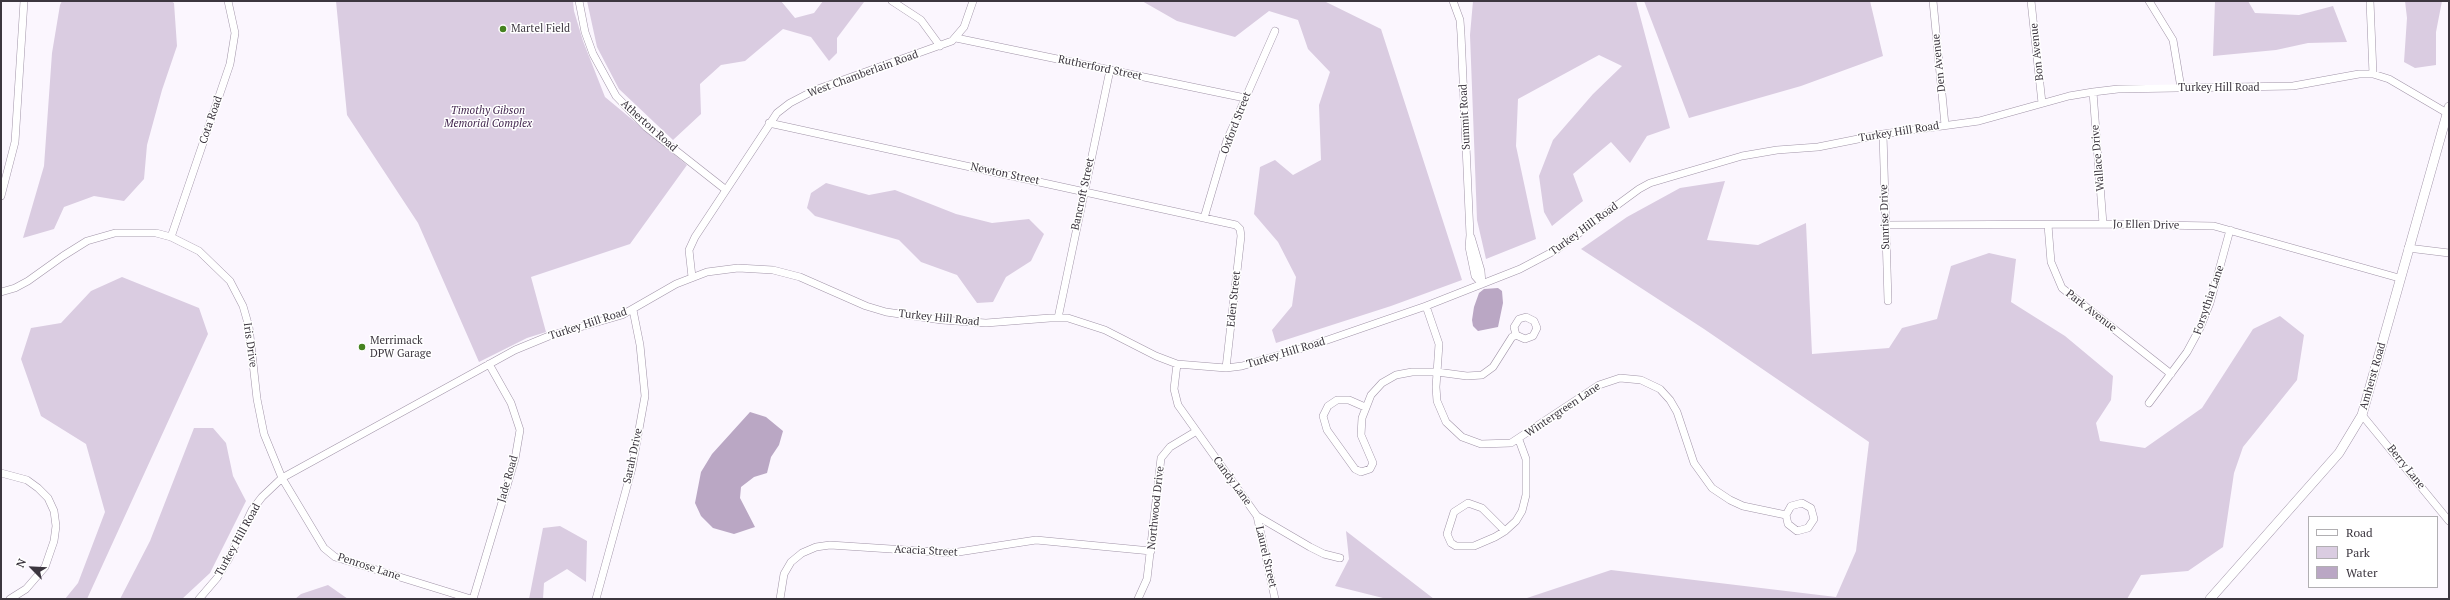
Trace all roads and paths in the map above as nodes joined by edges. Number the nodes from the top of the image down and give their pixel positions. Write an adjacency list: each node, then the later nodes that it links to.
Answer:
1 (24, 1): 26 (street)
2 (228, 1): 33 (street, Cota Road)
3 (579, 1): 24 (street, Atherton Road)
4 (892, 1): 13 (street)
5 (973, 1): 12 (street)
6 (1453, 1): 38 (street, Summit Road)
7 (1933, 1): 22 (street, Den Avenue)
8 (2031, 1): 19 (street, Bon Avenue)
9 (2149, 1): 16 (street)
10 (2370, 1): 15 (street)
11 (1275, 31): 18 (street, Oxford Street)
12 (956, 38): 13 (street, West Chamberlain Road); 14 (street, Rutherford Street)
13 (940, 46): 21 (street, West Chamberlain Road)
14 (1110, 70): 18 (street, Rutherford Street); 25 (street, Bancroft Street)
15 (2372, 74): 16 (street, Turkey Hill Road); 20 (street, Turkey Hill Road)
16 (2181, 88): 17 (street, Turkey Hill Road)
17 (2093, 92): 19 (street, Turkey Hill Road); 28 (street, Wallace Drive)
18 (1245, 98): 27 (street, Oxford Street)
19 (2042, 103): 22 (street, Turkey Hill Road)
20 (2448, 110): 34 (street, Amherst Road)
21 (769, 123): 24 (street, West Chamberlain Road); 25 (street, Newton Street)
22 (1945, 125): 23 (street, Turkey Hill Road)
23 (1883, 134): 30 (street, Sunrise Drive); 38 (street, Turkey Hill Road)
24 (726, 190): 36 (street, West Chamberlain Road)
25 (1083, 191): 27 (street, Newton Street); 43 (street, Bancroft Street)
26 (1, 196)
27 (1204, 218): 31 (street, Newton Street)
28 (2103, 224): 29 (street, Jo Ellen Drive); 32 (street, Jo Ellen Drive)
29 (2048, 225): 30 (street, Jo Ellen Drive); 49 (street, Park Avenue)
30 (1885, 226): 40 (street, Sunrise Drive)
31 (1240, 229): 47 (street, Eden Street)
32 (2230, 230): 37 (street, Jo Ellen Drive); 49 (street, Forsythia Lane)
33 (171, 237): 39 (street, Iris Drive); 56 (street, Iris Drive)
34 (2408, 248): 35 (street); 37 (street, Amherst Road)
35 (2449, 253)
36 (692, 277): 42 (street, Turkey Hill Road); 43 (street, Turkey Hill Road)
37 (2399, 278): 52 (street, Amherst Road)
38 (1482, 284): 41 (street, Turkey Hill Road)
39 (1, 292)
40 (1888, 301)
41 (1426, 306): 47 (street, Turkey Hill Road); 48 (street, Wintergreen Lane)
42 (633, 310): 45 (street, Turkey Hill Road); 66 (street, Sarah Drive)
43 (1058, 318): 46 (street, Turkey Hill Road)
44 (1516, 335): 48 (street)
45 (489, 364): 56 (street, Turkey Hill Road); 65 (street, Jade Road)
46 (1177, 364): 47 (street, Turkey Hill Road); 53 (street, Candy Lane)
47 (1226, 368)
48 (1438, 372): 51 (street); 54 (street, Wintergreen Lane)
49 (2171, 374): 50 (street, Forsythia Lane)
50 (2149, 404)
51 (1365, 407): 51 (street)
52 (2362, 415): 59 (street, Berry Lane); 70 (street, Amherst Road)
53 (1195, 432): 58 (street, Candy Lane); 61 (street, Northwood Drive)
54 (1519, 440): 57 (street, Wintergreen Lane); 60 (street)
55 (1, 473): 63 (street)
56 (282, 478): 64 (street, Turkey Hill Road); 65 (street, Penrose Lane)
57 (1786, 515): 57 (street)
58 (1257, 516): 62 (street, Candy Lane); 69 (street, Laurel Street)
59 (2448, 517)
60 (1505, 531): 60 (street)
61 (1151, 551): 67 (street, Acacia Street); 68 (street, Northwood Drive)
62 (1340, 558)
63 (10, 599)
64 (199, 599)
65 (472, 599)
66 (596, 599)
67 (780, 599)
68 (1138, 599)
69 (1275, 599)
70 (2210, 599)

